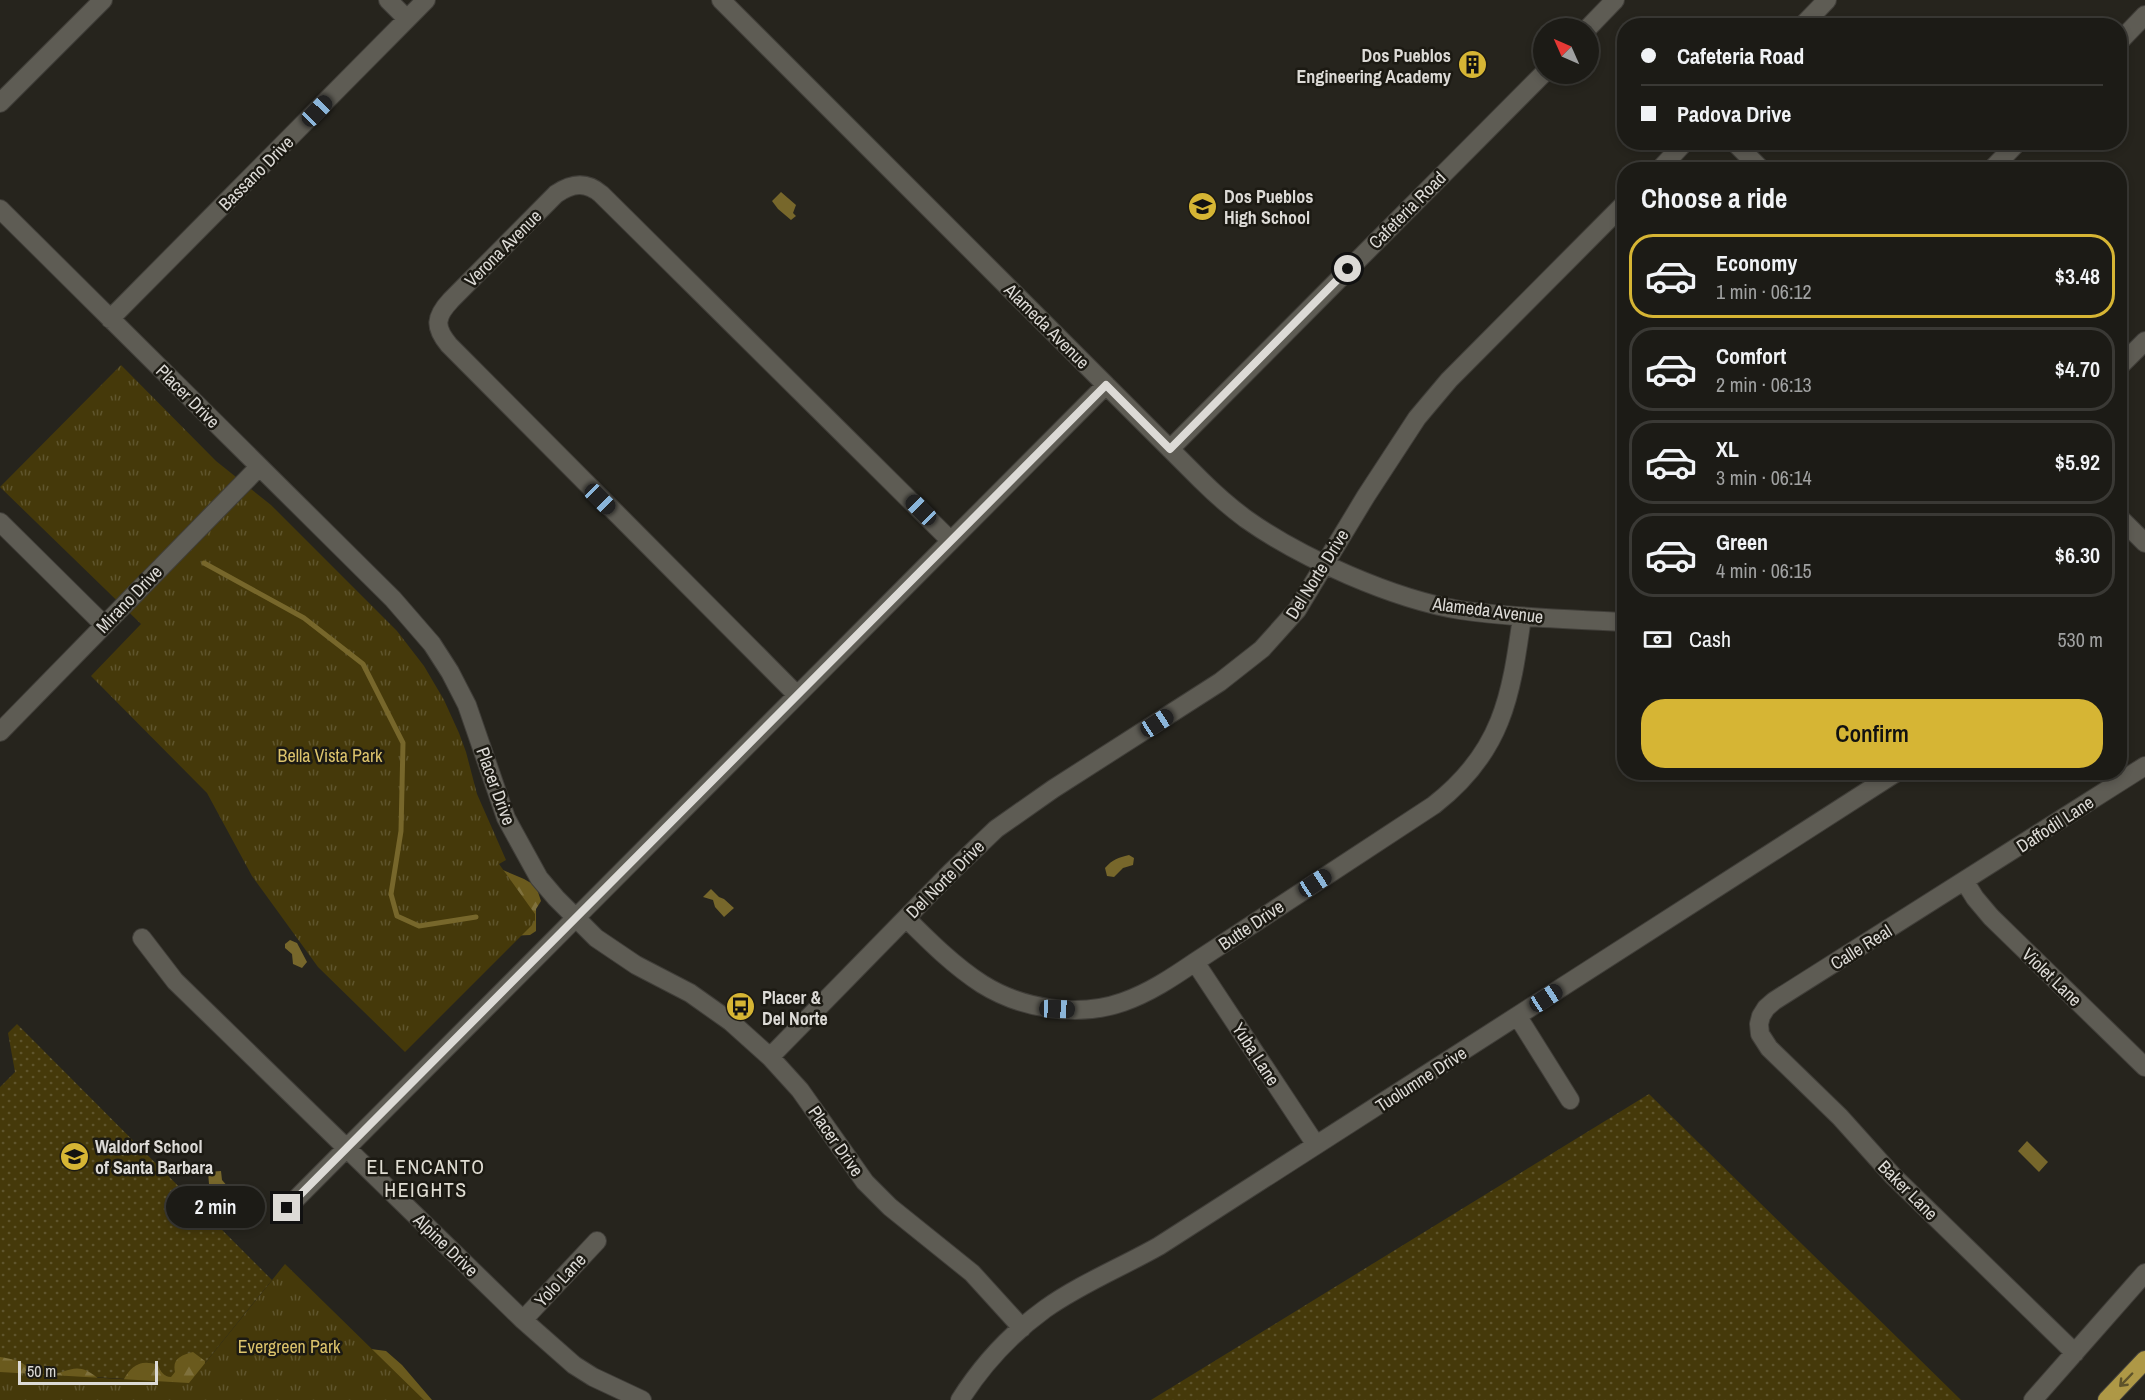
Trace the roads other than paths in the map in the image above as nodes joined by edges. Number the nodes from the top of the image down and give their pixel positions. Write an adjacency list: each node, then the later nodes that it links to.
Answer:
1 (103, 0): 13 (street)
2 (388, 0): 10 (street)
3 (426, 0): 10 (street, Bassano Drive)
4 (721, 0): 25 (street, Alameda Avenue)
5 (1615, 0): 8 (street)
6 (1827, 0): 9 (street)
7 (2145, 15): 11 (street)
8 (1598, 18)
9 (1810, 18)
10 (407, 19): 22 (street, Bassano Drive)
11 (2127, 33)
12 (1533, 84): 26 (street, Cafeteria Road)
13 (0, 103)
14 (1678, 150): 17 (street)
15 (1742, 150): 18 (street)
16 (2010, 150): 19 (street)
17 (1666, 162)
18 (1754, 162)
19 (1998, 162)
20 (0, 209): 22 (street, Placer Drive)
21 (1617, 211): 32 (street, Del Norte Drive)
22 (110, 319): 27 (street, Placer Drive)
23 (2145, 341): 24 (street)
24 (2127, 359)
25 (1106, 385): 26 (street, Alameda Avenue); 30 (street)
26 (1170, 449): 32 (street, Alameda Avenue)
27 (259, 467): 35 (street, Mirano Drive); 43 (street, Placer Drive)
28 (0, 522): 35 (street)
29 (2127, 525): 31 (street)
30 (951, 541): 36 (street); 36 (street, Verona Avenue)
31 (2145, 543)
32 (1326, 563): 33 (street, Alameda Avenue); 44 (street, Del Norte Drive)
33 (1522, 617): 34 (street, Alameda Avenue); 46 (street, Butte Drive)
34 (1617, 622)
35 (105, 625): 37 (street, Mirano Drive)
36 (797, 695): 43 (street)
37 (0, 732)
38 (2145, 766): 39 (street, Daffodil Lane)
39 (2127, 778)
40 (1885, 780): 48 (street, Tuolumne Drive)
41 (2123, 780): 42 (street, Daffodil Lane)
42 (1965, 882): 47 (street, Calle Real); 50 (street, Violet Lane)
43 (575, 918): 49 (street, Placer Drive); 53 (street)
44 (906, 918): 46 (street, Butte Drive); 49 (street, Del Norte Drive)
45 (142, 938): 53 (street, Alpine Drive)
46 (1195, 962): 52 (street, Yuba Lane)
47 (1761, 1016): 59 (street, Baker Lane)
48 (1518, 1017): 51 (street); 52 (street, Tuolumne Drive)
49 (770, 1057): 58 (street, Placer Drive)
50 (2145, 1067)
51 (1570, 1100)
52 (1316, 1145): 58 (street, Tuolumne Drive)
53 (347, 1148): 54 (street); 57 (street, Alpine Drive)
54 (287, 1208)
55 (597, 1241): 57 (street, Yolo Lane)
56 (2145, 1273): 59 (street)
57 (523, 1320): 61 (street, Alpine Drive)
58 (1022, 1328): 62 (street, Tuolumne Drive)
59 (2075, 1353): 63 (street)
60 (2145, 1360): 64 (highway, one-way to 64)
61 (642, 1400)
62 (960, 1400)
63 (2033, 1400)
64 (2107, 1400)

